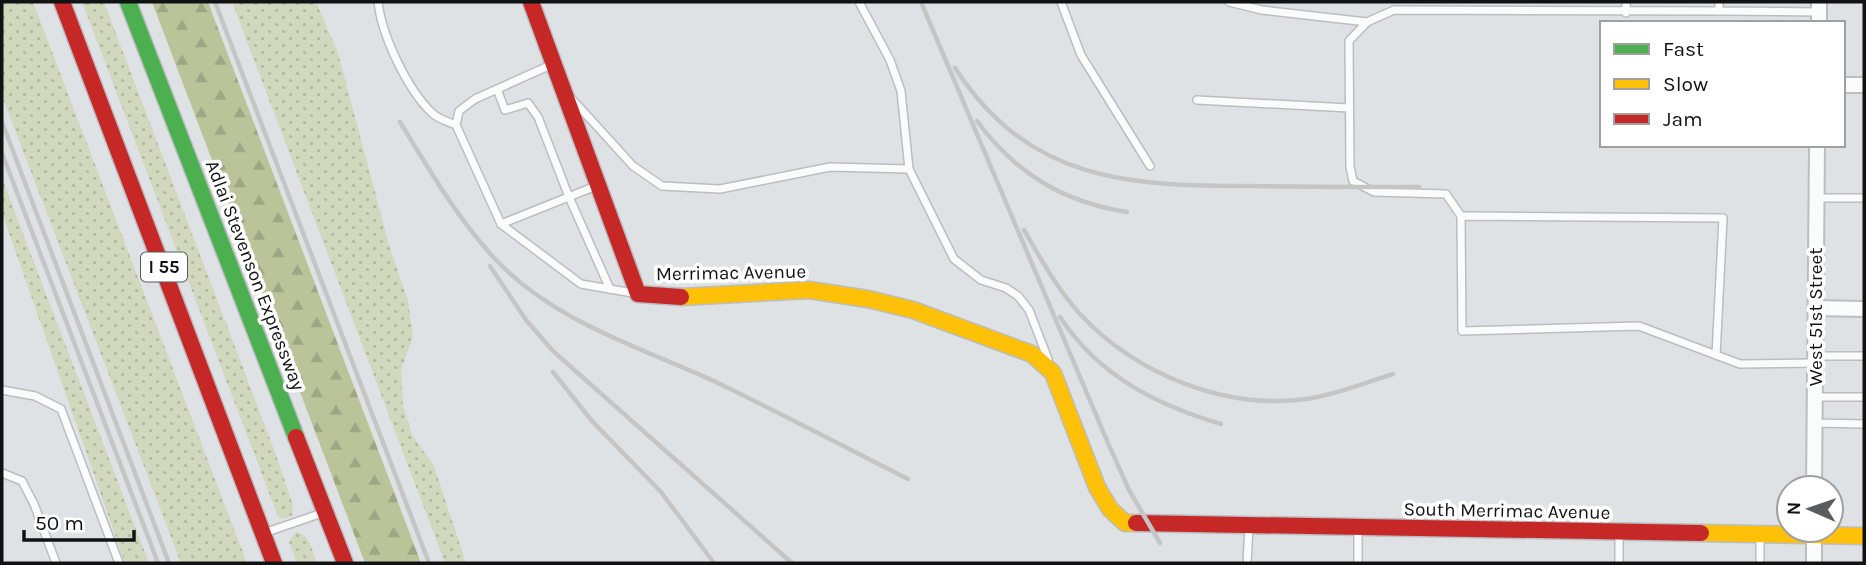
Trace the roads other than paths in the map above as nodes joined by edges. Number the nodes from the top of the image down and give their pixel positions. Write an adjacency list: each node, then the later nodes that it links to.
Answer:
1 (62, 2): 50 (main road, I 55)
2 (128, 2): 46 (main road, Adlai Stevenson Expressway)
3 (378, 2): 21 (lane)
4 (531, 2): 14 (main road, Merrimac Avenue)
5 (859, 2): 24 (lane)
6 (1060, 2): 23 (lane)
7 (1229, 2): 13 (lane)
8 (1626, 2): 12 (lane)
9 (1719, 2): 10 (lane)
10 (1719, 12): 11 (lane); 12 (lane)
11 (1819, 12)
12 (1626, 13): 13 (lane)
13 (1367, 22): 20 (lane)
14 (553, 64): 15 (main road, Merrimac Avenue); 18 (lane)
15 (561, 85): 24 (lane); 25 (main road, Merrimac Avenue)
16 (1845, 85): 17 (street)
17 (1864, 85)
18 (497, 89): 21 (lane); 26 (lane)
19 (1198, 100): 20 (lane)
20 (1349, 108): 29 (lane)
21 (456, 125): 30 (lane)
22 (1817, 147): 27 (street, West 51st Street)
23 (1150, 166)
24 (909, 169): 38 (lane)
25 (597, 185): 26 (lane); 32 (main road, Merrimac Avenue)
26 (569, 197): 30 (lane); 31 (lane)
27 (1816, 198): 28 (lane); 33 (street, West 51st Street)
28 (1864, 198)
29 (1461, 216): 35 (lane); 35 (lane)
30 (501, 224): 31 (lane)
31 (610, 289): 32 (lane)
32 (638, 294): 38 (main road, Merrimac Avenue)
33 (1815, 308): 34 (street); 37 (street, West 51st Street)
34 (1864, 309)
35 (1716, 355): 37 (lane)
36 (1864, 356): 37 (lane)
37 (1815, 359): 40 (street, West 51st Street)
38 (1053, 373): 47 (main road, South Merrimac Avenue)
39 (2, 390): 57 (lane)
40 (1815, 397): 41 (lane); 42 (street, West 51st Street)
41 (1864, 397)
42 (1814, 423): 43 (lane); 45 (street, West 51st Street)
43 (1864, 424)
44 (2, 473): 56 (lane)
45 (1814, 474)
46 (325, 512): 50 (lane); 59 (main road, Adlai Stevenson Expressway)
47 (1249, 527): 48 (main road, South Merrimac Avenue); 60 (lane)
48 (1358, 529): 49 (main road, South Merrimac Avenue); 61 (lane)
49 (1619, 533): 53 (main road, South Merrimac Avenue); 62 (lane)
50 (263, 534): 58 (main road, I 55)
51 (1775, 535): 53 (main road, South Merrimac Avenue)
52 (1845, 535): 54 (main road, South Merrimac Avenue)
53 (1760, 536): 63 (lane)
54 (1864, 536)
55 (1814, 544): 64 (street)
56 (56, 563)
57 (119, 563)
58 (274, 563)
59 (345, 563)
60 (1247, 563)
61 (1358, 563)
62 (1619, 563)
63 (1760, 563)
64 (1814, 563)

